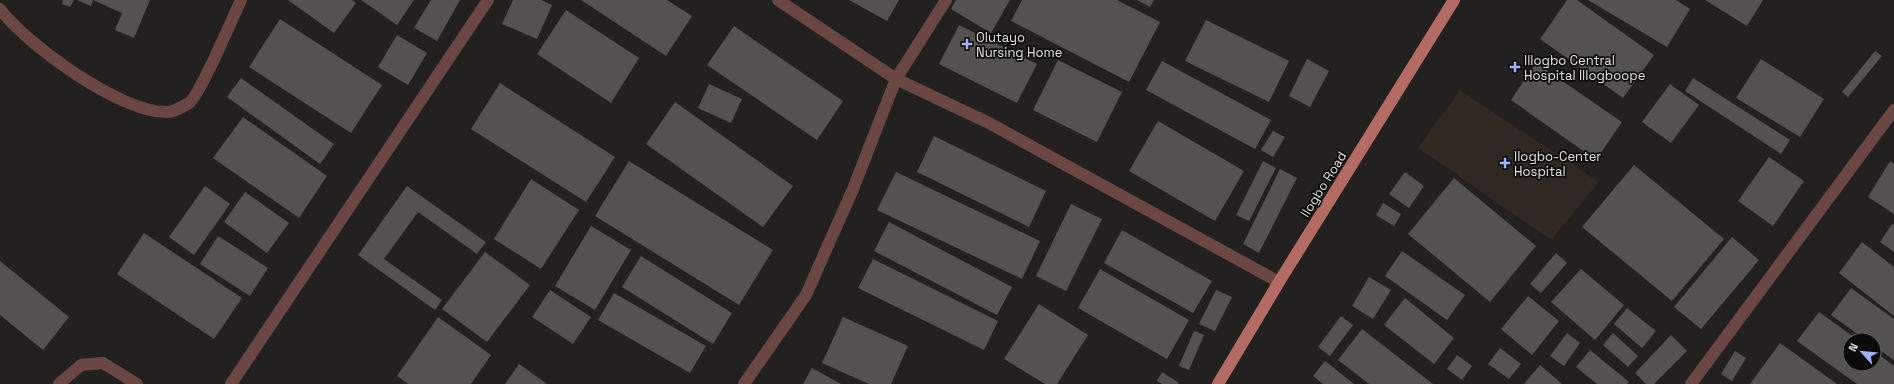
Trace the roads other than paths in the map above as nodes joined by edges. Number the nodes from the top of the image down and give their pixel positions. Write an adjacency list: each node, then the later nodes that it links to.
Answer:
1 (241, 0): 6 (street)
2 (488, 0): 12 (street)
3 (778, 0): 7 (street)
4 (946, 0): 7 (street)
5 (1454, 0): 9 (main road, Ilogbo Road)
6 (0, 9)
7 (896, 79): 9 (street); 13 (street)
8 (1894, 110): 15 (street)
9 (1279, 282): 14 (main road, Ilogbo Road)
10 (59, 384): 11 (street)
11 (137, 384)
12 (231, 384)
13 (744, 384)
14 (1218, 384)
15 (1691, 384)

